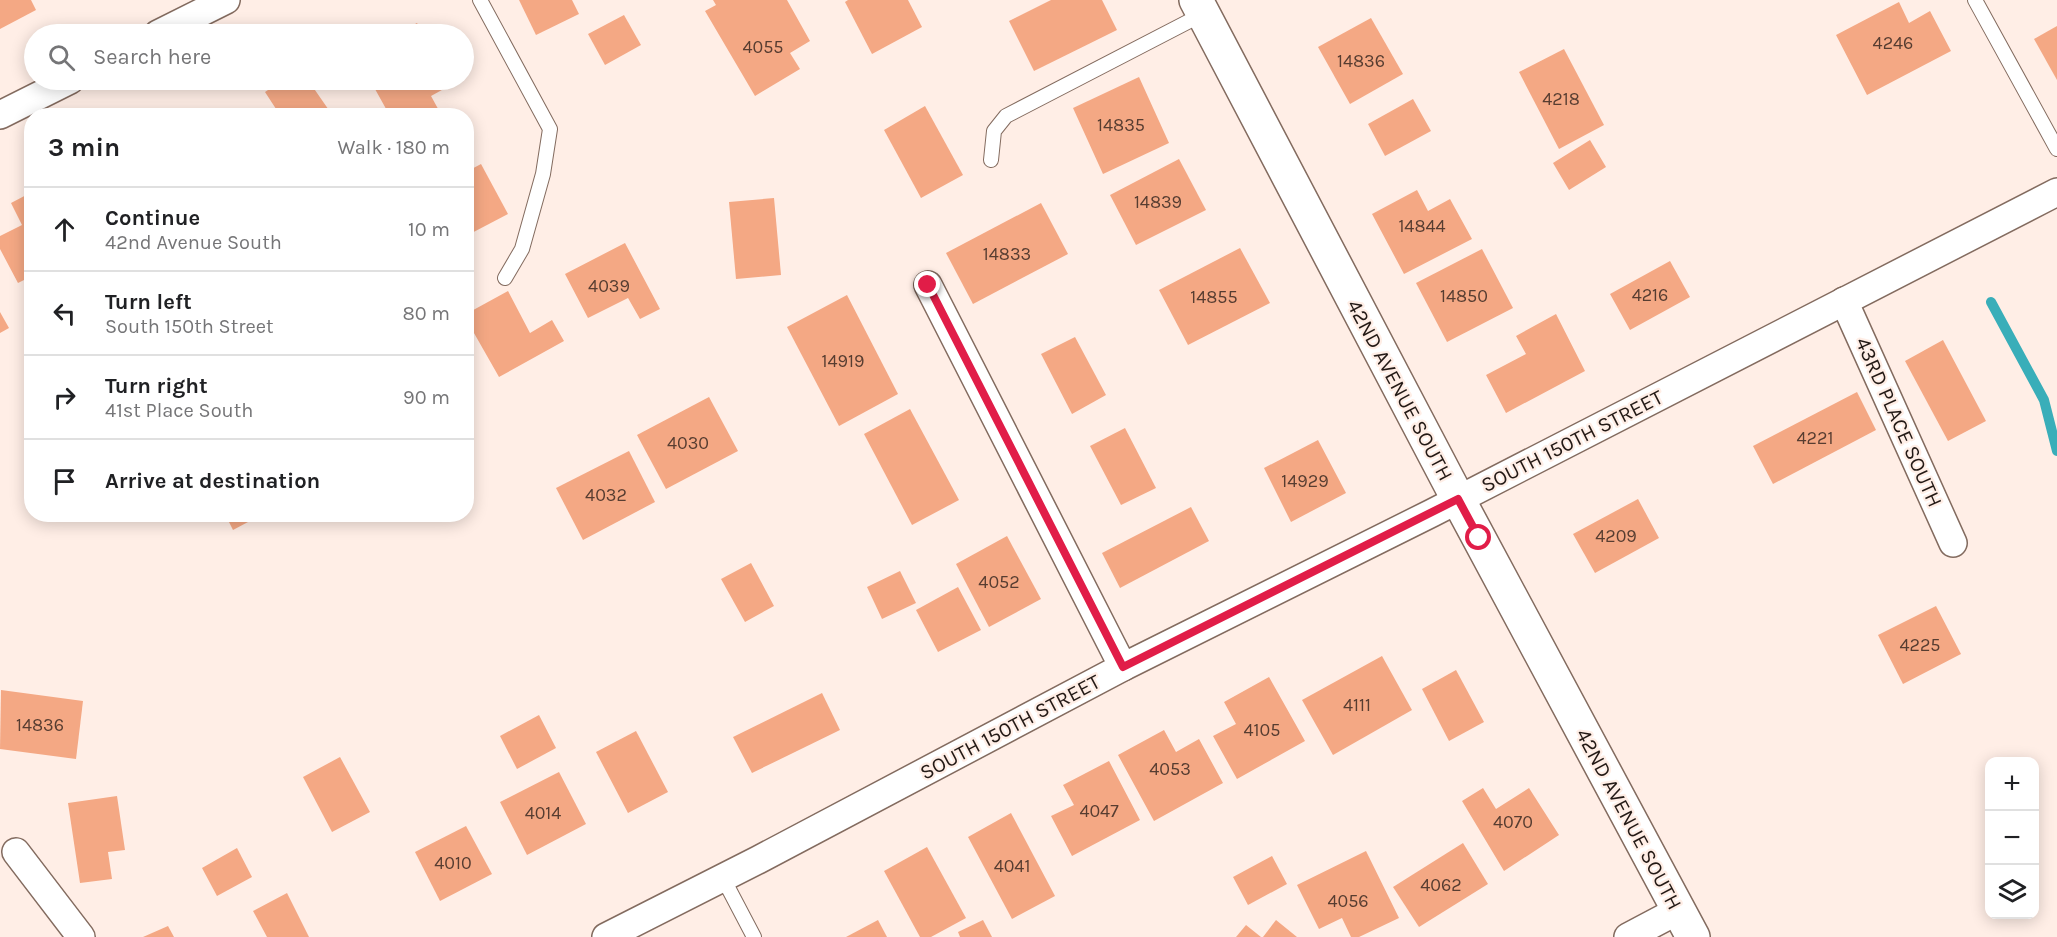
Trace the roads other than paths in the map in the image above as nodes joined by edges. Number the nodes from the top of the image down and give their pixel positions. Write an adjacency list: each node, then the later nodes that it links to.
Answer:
1 (226, 0): 5 (street)
2 (480, 0): 12 (lane)
3 (1975, 0): 9 (lane)
4 (1200, 7): 10 (lane); 15 (street, 42ND AVENUE SOUTH)
5 (192, 8): 6 (street)
6 (171, 24)
7 (54, 90): 8 (street)
8 (24, 108)
9 (2057, 149)
10 (991, 160)
11 (2057, 192): 14 (street, SOUTH 150TH STREET)
12 (505, 278)
13 (928, 285): 17 (street)
14 (1844, 302): 15 (street, SOUTH 150TH STREET); 16 (street, 43RD PLACE SOUTH)
15 (1458, 499): 17 (street, SOUTH 150TH STREET); 20 (street, 42ND AVENUE SOUTH)
16 (1953, 543)
17 (1123, 667): 19 (street, SOUTH 150TH STREET)
18 (16, 852): 21 (street)
19 (723, 878): 22 (street, SOUTH 150TH STREET); 23 (lane)
20 (1686, 924): 24 (street)
21 (81, 937)
22 (606, 937)
23 (754, 937)
24 (1628, 937)

